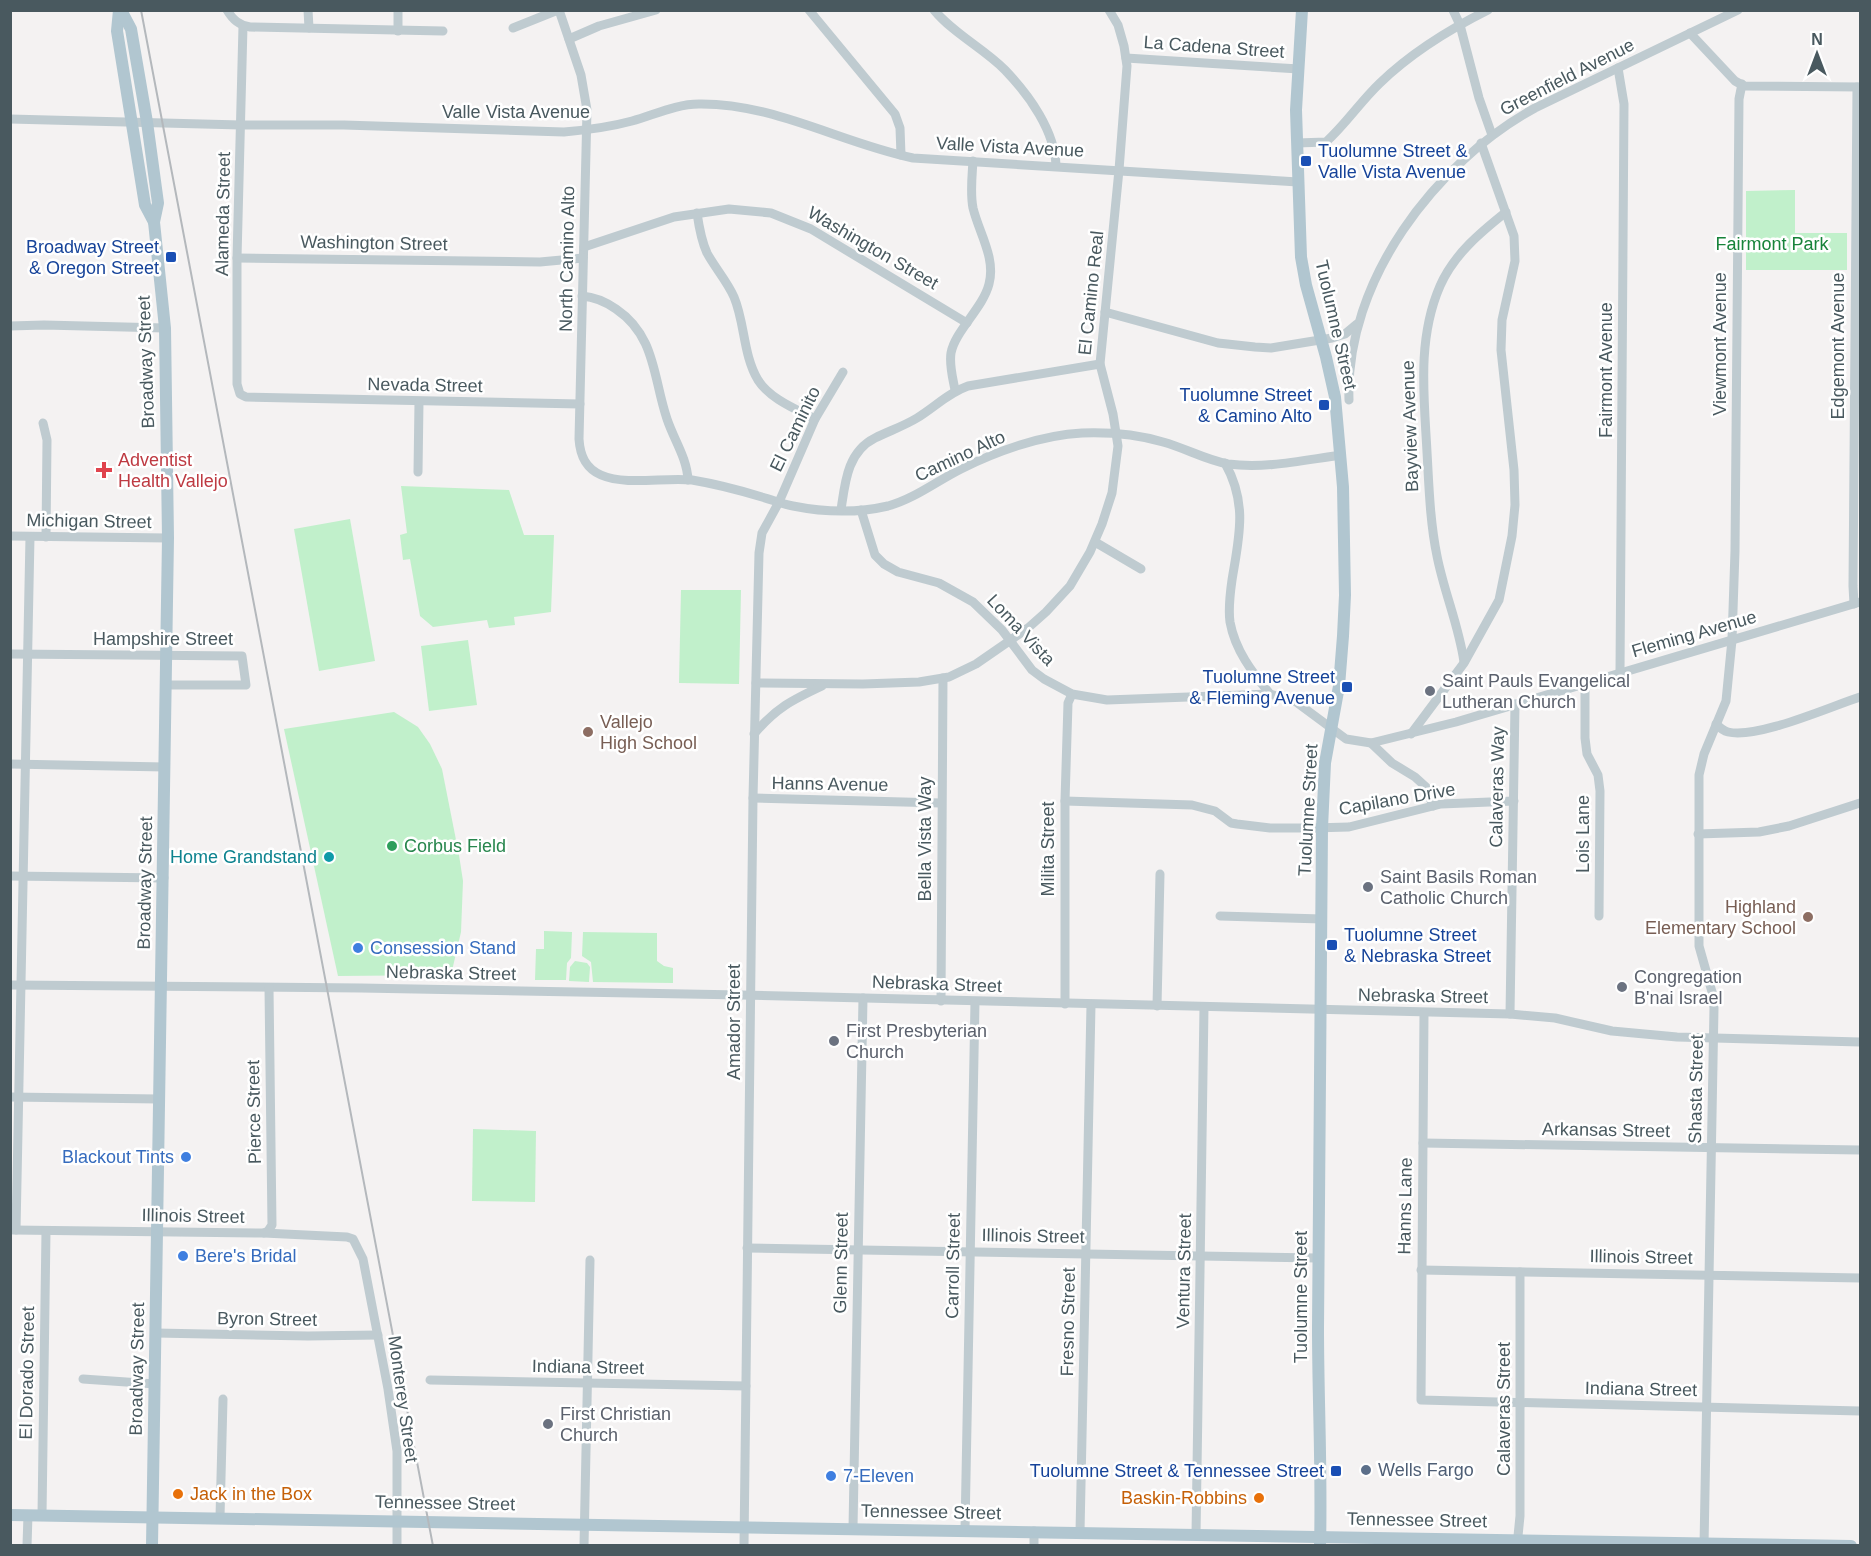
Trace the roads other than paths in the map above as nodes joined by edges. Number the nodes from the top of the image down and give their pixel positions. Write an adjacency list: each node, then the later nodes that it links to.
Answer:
1 (120, 10): 28 (main road, Broadway Street); 29 (main road, Broadway Street)
2 (227, 10): 15 (street)
3 (308, 10): 16 (street)
4 (398, 10): 18 (street)
5 (559, 10): 17 (street); 21 (street, North Camino Alto)
6 (656, 10): 21 (street)
7 (809, 10): 35 (street)
8 (934, 10): 37 (street)
9 (1109, 10): 22 (street, El Camino Real)
10 (1302, 10): 24 (main road, Tuolumne Street)
11 (1453, 10): 14 (street)
12 (1488, 10): 14 (street)
13 (1738, 10): 20 (street, Greenfield Avenue)
14 (1460, 24): 32 (street); 33 (street)
15 (243, 26): 16 (street); 30 (street, Alameda Street)
16 (309, 28): 18 (street)
17 (513, 28)
18 (398, 31): 19 (street)
19 (443, 31)
20 (1690, 33): 23 (street, Greenfield Avenue); 25 (street)
21 (569, 39): 31 (street, North Camino Alto)
22 (1126, 58): 24 (street, La Cadena Street); 38 (street, El Camino Real)
23 (1618, 68): 32 (street, Greenfield Avenue); 84 (street, Fairmont Avenue)
24 (1299, 69): 33 (main road, Tuolumne Street)
25 (1742, 84): 26 (street); 78 (street, Viewmont Avenue)
26 (1859, 87): 77 (street, Edgemont Avenue)
27 (10, 119): 28 (street, Valle Vista Avenue)
28 (133, 121): 29 (street, Valle Vista Avenue); 42 (main road, Broadway Street)
29 (147, 122): 30 (street, Valle Vista Avenue); 42 (main road, Broadway Street)
30 (241, 125): 31 (street, Valle Vista Avenue); 44 (street, Alameda Street)
31 (586, 130): 35 (street, Valle Vista Avenue); 43 (street, North Camino Alto)
32 (1492, 135): 34 (street, Greenfield Avenue)
33 (1297, 143): 39 (main road, Tuolumne Street)
34 (1481, 143): 40 (street); 48 (street, Greenfield Avenue)
35 (901, 155): 36 (street, Valle Vista Avenue)
36 (973, 162): 37 (street, Valle Vista Avenue); 49 (street)
37 (1056, 166): 38 (street, Valle Vista Avenue)
38 (1119, 170): 39 (street, Valle Vista Avenue); 47 (street, El Camino Real)
39 (1298, 182): 52 (main road, Tuolumne Street)
40 (1506, 212): 83 (street); 83 (street, Bayview Avenue)
41 (697, 213): 43 (street, Washington Street); 49 (street, Washington Street); 60 (street)
42 (154, 222): 51 (main road, Broadway Street)
43 (584, 247): 45 (street, North Camino Alto)
44 (237, 258): 45 (street, Washington Street); 56 (street, Alameda Street)
45 (583, 258): 46 (street, North Camino Alto)
46 (582, 296): 59 (street, North Camino Alto); 67 (street)
47 (1105, 312): 52 (street); 53 (street, El Camino Real)
48 (1358, 322): 52 (street); 57 (street, Greenfield Avenue)
49 (967, 323): 55 (street)
50 (10, 326): 51 (street)
51 (165, 328): 74 (main road, Broadway Street)
52 (1321, 339): 63 (main road, Tuolumne Street)
53 (1100, 364): 55 (street); 62 (street, El Camino Real)
54 (843, 372): 60 (street, El Caminito)
55 (955, 390): 69 (street)
56 (270, 397): 58 (street, Nevada Street)
57 (1349, 399)
58 (419, 402): 59 (street, Nevada Street); 65 (street)
59 (580, 404): 66 (street, North Camino Alto)
60 (815, 419): 68 (street, El Caminito)
61 (43, 423): 73 (street)
62 (1118, 433): 64 (street, Camino Alto); 70 (street, Camino Alto); 75 (street, El Camino Real)
63 (1341, 455): 64 (street, Camino Alto); 95 (main road, Tuolumne Street)
64 (1226, 463): 91 (street)
65 (418, 472)
66 (628, 479): 67 (street, Camino Alto)
67 (688, 480): 68 (street, Camino Alto)
68 (778, 502): 69 (street, Camino Alto); 86 (street, Amador Street)
69 (841, 510): 70 (street, Camino Alto)
70 (861, 510): 79 (street, Loma Vista)
71 (10, 536): 72 (street, Michigan Street)
72 (30, 537): 73 (street, Michigan Street); 81 (street)
73 (46, 537): 74 (street, Michigan Street)
74 (168, 538): 82 (main road, Broadway Street)
75 (1095, 542): 76 (street); 79 (street, El Camino Real)
76 (1141, 568)
77 (1857, 603): 78 (street, Fleming Avenue)
78 (1732, 640): 84 (street, Fleming Avenue); 94 (street, Shasta Street)
79 (1010, 641): 85 (street, El Camino Real); 90 (street, Loma Vista)
80 (10, 654): 81 (street, Hampshire Street)
81 (28, 654): 82 (street, Hampshire Street); 100 (street)
82 (166, 656): 88 (main road, Broadway Street); 88 (street, Hampshire Street)
83 (1464, 663): 97 (street)
84 (1620, 672): 87 (street, Fleming Avenue)
85 (943, 678): 89 (street, El Camino Real); 105 (street, Bella Vista Way)
86 (756, 683): 89 (street, El Camino Real); 96 (street, Amador Street)
87 (1585, 683): 93 (street, Fleming Avenue); 115 (street, Lois Lane)
88 (166, 685): 101 (main road, Broadway Street)
89 (824, 685): 96 (street)
90 (1072, 694): 91 (street, Loma Vista); 103 (street, Milita Street)
91 (1270, 694): 95 (street, Loma Vista)
92 (1860, 697): 94 (street)
93 (1515, 704): 97 (street, Fleming Avenue); 104 (street, Calaveras Way)
94 (1716, 724): 109 (street, Shasta Street)
95 (1332, 729): 98 (street, Fleming Avenue); 108 (main road, Tuolumne Street)
96 (754, 734): 102 (street, Amador Street)
97 (1412, 734): 98 (street, Fleming Avenue)
98 (1371, 743): 107 (street)
99 (10, 764): 100 (street)
100 (25, 764): 101 (street); 112 (street)
101 (165, 767): 113 (main road, Broadway Street)
102 (753, 798): 105 (street, Hanns Avenue); 121 (street, Amador Street)
103 (1065, 801): 108 (street, Capilano Drive); 125 (street, Milita Street)
104 (1514, 801): 107 (street, Capilano Drive); 131 (street, Calaveras Way)
105 (941, 803): 123 (street, Bella Vista Way)
106 (1860, 803): 109 (street)
107 (1433, 806): 108 (street, Capilano Drive)
108 (1322, 828): 116 (main road, Tuolumne Street)
109 (1698, 834): 132 (street, Shasta Street)
110 (1160, 874): 127 (street)
111 (10, 876): 112 (street)
112 (23, 876): 113 (street); 118 (street)
113 (164, 878): 119 (main road, Broadway Street)
114 (1220, 916): 116 (street)
115 (1599, 916)
116 (1322, 919): 129 (main road, Tuolumne Street)
117 (10, 985): 118 (street, Nebraska Street)
118 (21, 985): 119 (street, Nebraska Street); 134 (street)
119 (161, 987): 120 (street, Nebraska Street); 135 (main road, Broadway Street)
120 (269, 988): 121 (street, Nebraska Street); 142 (street, Pierce Street)
121 (751, 995): 122 (street, Nebraska Street); 143 (street, Amador Street)
122 (862, 998): 123 (street, Nebraska Street); 144 (street, Glenn Street)
123 (941, 1001): 124 (street, Nebraska Street)
124 (975, 1002): 125 (street, Nebraska Street); 145 (street, Carroll Street)
125 (1065, 1004): 126 (street, Nebraska Street)
126 (1091, 1005): 127 (street, Nebraska Street); 146 (street, Fresno Street)
127 (1156, 1006): 128 (street, Nebraska Street)
128 (1204, 1007): 129 (street, Nebraska Street); 147 (street, Ventura Street)
129 (1321, 1010): 130 (street, Nebraska Street); 149 (main road, Tuolumne Street)
130 (1424, 1013): 131 (street, Nebraska Street); 136 (street, Hanns Lane)
131 (1510, 1014): 132 (street, Nebraska Street)
132 (1713, 1038): 133 (street, Nebraska Street); 137 (street, Shasta Street)
133 (1860, 1042)
134 (14, 1097): 135 (street); 139 (street)
135 (159, 1100): 141 (main road, Broadway Street)
136 (1423, 1143): 137 (street, Arkansas Street); 151 (street, Hanns Lane)
137 (1712, 1148): 138 (street, Arkansas Street); 153 (street, Shasta Street)
138 (1860, 1150)
139 (13, 1230): 140 (street, Illinois Street)
140 (46, 1231): 141 (street, Illinois Street); 169 (street, El Dorado Street)
141 (157, 1231): 142 (street, Illinois Street); 155 (main road, Broadway Street)
142 (264, 1233): 148 (street, Illinois Street)
143 (747, 1248): 144 (street, Illinois Street); 161 (street, Amador Street)
144 (858, 1250): 145 (street, Illinois Street); 175 (street, Glenn Street)
145 (970, 1252): 146 (street, Illinois Street); 176 (street, Carroll Street)
146 (1086, 1254): 147 (street, Illinois Street); 178 (street, Fresno Street)
147 (1201, 1256): 149 (street, Illinois Street); 179 (street, Ventura Street)
148 (363, 1258): 156 (street, Monterey Street)
149 (1318, 1258): 180 (main road, Tuolumne Street)
150 (590, 1260): 159 (street)
151 (1421, 1270): 152 (street, Illinois Street); 163 (street, Hanns Lane)
152 (1520, 1272): 153 (street, Illinois Street); 164 (street, Calaveras Street)
153 (1709, 1275): 154 (street, Illinois Street); 165 (street, Shasta Street)
154 (1860, 1278)
155 (156, 1333): 156 (street, Byron Street); 160 (main road, Broadway Street)
156 (378, 1335): 172 (street, Monterey Street)
157 (83, 1379): 160 (street)
158 (430, 1380): 159 (street, Indiana Street)
159 (588, 1383): 161 (street, Indiana Street); 173 (street)
160 (155, 1384): 170 (main road, Broadway Street)
161 (746, 1386): 174 (street, Amador Street)
162 (223, 1399): 171 (street)
163 (1421, 1400): 164 (street, Indiana Street)
164 (1520, 1403): 165 (street, Indiana Street); 181 (street, Calaveras Street)
165 (1706, 1407): 166 (street, Indiana Street); 182 (street, Shasta Street)
166 (1860, 1411)
167 (10, 1515): 168 (main road, Tennessee Street)
168 (28, 1515): 169 (main road, Tennessee Street); 183 (street)
169 (42, 1515): 170 (main road, Tennessee Street)
170 (152, 1516): 171 (main road, Tennessee Street); 184 (main road, Broadway Street)
171 (220, 1517): 172 (main road, Tennessee Street)
172 (398, 1520): 173 (main road, Tennessee Street); 185 (street, Monterey Street)
173 (585, 1524): 174 (main road, Tennessee Street); 186 (street)
174 (745, 1527): 175 (main road, Tennessee Street); 187 (street, Amador Street)
175 (853, 1528): 176 (main road, Tennessee Street)
176 (965, 1530): 177 (main road, Tennessee Street)
177 (1034, 1531): 178 (main road, Tennessee Street); 188 (street)
178 (1080, 1532): 179 (main road, Tennessee Street)
179 (1196, 1534): 180 (main road, Tennessee Street)
180 (1320, 1541): 181 (main road, Tennessee Street)
181 (1517, 1542): 182 (main road, Tennessee Street)
182 (1704, 1544): 189 (main road, Tennessee Street)
183 (27, 1545)
184 (152, 1545)
185 (398, 1545)
186 (584, 1545)
187 (744, 1545)
188 (1034, 1545)
189 (1851, 1545)

